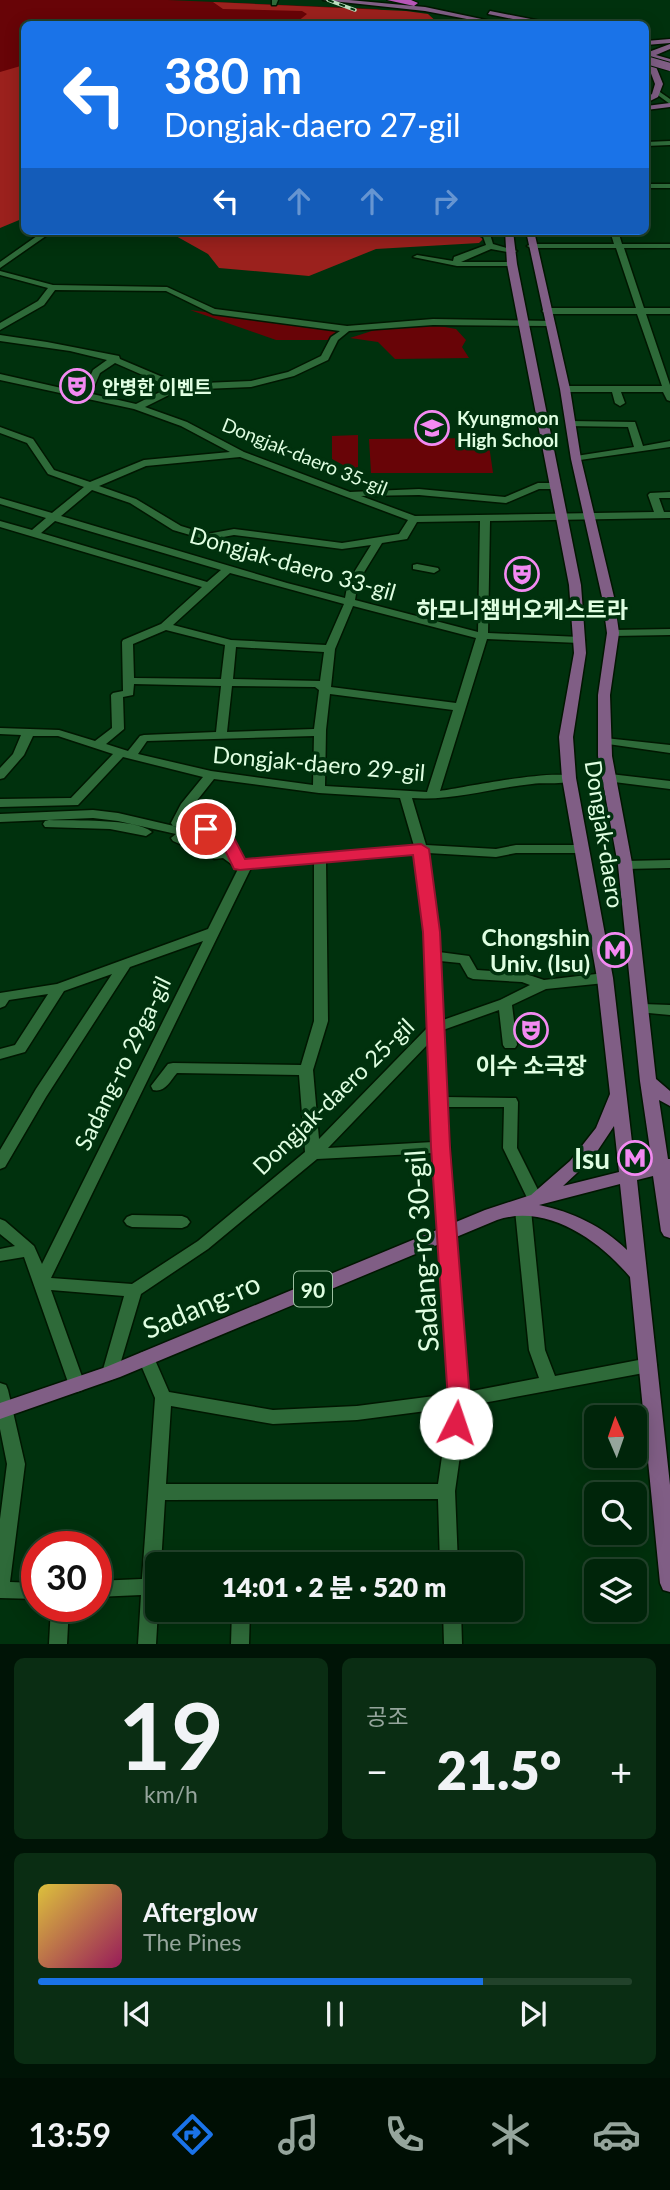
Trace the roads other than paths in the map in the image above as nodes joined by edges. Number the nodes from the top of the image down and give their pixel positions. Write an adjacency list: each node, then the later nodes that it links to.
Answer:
1 (326, 0): 2 (main road)
2 (340, 1): 4 (main road); 10 (main road)
3 (389, 1): 4 (main road); 5 (highway); 9 (main road)
4 (374, 2): 8 (main road)
5 (409, 2): 6 (main road); 7 (main road)
6 (449, 6): 10 (main road); 12 (main road)
7 (474, 13): 10 (main road); 11 (main road)
8 (472, 21)
9 (499, 21)
10 (501, 21)
11 (512, 21)
12 (531, 21)
13 (670, 43): 14 (main road); 15 (main road)
14 (649, 55)
15 (649, 55)
16 (649, 56): 19 (main road)
17 (649, 57): 20 (main road)
18 (649, 58): 22 (main road)
19 (670, 59)
20 (670, 69)
21 (649, 79): 22 (main road)
22 (659, 81): 24 (main road)
23 (670, 90): 24 (main road)
24 (657, 92): 25 (main road); 26 (street)
25 (649, 99)
26 (670, 104): 27 (main road)
27 (649, 108)
28 (670, 143): 29 (street)
29 (649, 144)
30 (649, 186): 31 (street)
31 (668, 186): 32 (street)
32 (670, 196)
33 (43, 235): 46 (street)
34 (486, 235): 38 (street)
35 (510, 235): 42 (main road, Dongjak-daero)
36 (530, 235): 39 (main road, Dongjak-daero)
37 (615, 235): 40 (street)
38 (490, 246): 42 (street); 44 (street)
39 (531, 246): 40 (street); 49 (main road, Dongjak-daero)
40 (619, 246): 41 (street); 50 (street)
41 (670, 246)
42 (513, 251): 45 (main road, Dongjak-daero)
43 (417, 257): 44 (street)
44 (457, 264): 45 (street)
45 (512, 264): 53 (main road, Dongjak-daero)
46 (0, 266)
47 (0, 273): 48 (street)
48 (53, 287): 54 (street); 55 (street)
49 (546, 311): 50 (street); 52 (main road, Dongjak-daero)
50 (643, 311): 51 (street); 62 (street)
51 (670, 311)
52 (550, 323): 53 (street); 60 (main road, Dongjak-daero)
53 (525, 324): 55 (street); 73 (main road, Dongjak-daero)
54 (0, 327)
55 (347, 329): 59 (street)
56 (0, 338): 57 (street)
57 (116, 358): 59 (street); 63 (street)
58 (0, 377): 63 (street, Dongjak-daero 35-gil)
59 (177, 387): 65 (street)
60 (565, 389): 61 (street); 66 (main road, Dongjak-daero)
61 (616, 389): 62 (street); 64 (street)
62 (669, 392)
63 (80, 395): 65 (street, Dongjak-daero 35-gil)
64 (620, 403)
65 (137, 407): 70 (street, Dongjak-daero 35-gil)
66 (570, 424): 69 (street); 71 (main road, Dongjak-daero)
67 (0, 430): 72 (street)
68 (670, 444): 69 (street)
69 (639, 449): 71 (street)
70 (241, 454): 72 (street); 74 (street, Dongjak-daero 35-gil)
71 (576, 459): 78 (main road, Dongjak-daero)
72 (92, 485): 79 (street); 85 (street)
73 (556, 486): 74 (street); 81 (main road, Dongjak-daero)
74 (343, 494): 82 (street, Dongjak-daero 35-gil)
75 (670, 495): 77 (street)
76 (0, 501): 79 (street, Dongjak-daero 33-gil)
77 (665, 515): 78 (street, Dongjak-daero 35-gil)
78 (588, 516): 81 (street, Dongjak-daero 35-gil); 93 (main road, Dongjak-daero)
79 (54, 517): 84 (street); 87 (street, Dongjak-daero 33-gil)
80 (485, 517): 81 (street, Dongjak-daero 35-gil); 82 (street, Dongjak-daero 35-gil); 94 (street)
81 (562, 518): 95 (main road, Dongjak-daero)
82 (414, 519): 85 (street)
83 (0, 524): 84 (street)
84 (33, 534): 89 (street)
85 (378, 542): 90 (street)
86 (417, 567): 88 (street)
87 (229, 568): 89 (street); 90 (street, Dongjak-daero 33-gil)
88 (434, 570)
89 (209, 586): 91 (street)
90 (351, 601): 94 (street, Dongjak-daero 33-gil); 97 (street)
91 (165, 626): 96 (street); 98 (street)
92 (670, 632): 93 (street)
93 (613, 633): 106 (main road, Dongjak-daero)
94 (482, 636): 95 (street, Dongjak-daero 33-gil); 101 (street)
95 (580, 640): 112 (main road, Dongjak-daero)
96 (231, 643): 97 (street); 99 (street)
97 (330, 649): 100 (street)
98 (130, 681): 99 (street); 107 (street)
99 (228, 683): 100 (street); 105 (street)
100 (327, 690): 101 (street); 103 (street)
101 (459, 707): 117 (street)
102 (0, 731): 104 (street, Dongjak-daero 29-gil)
103 (320, 732): 105 (street); 115 (street)
104 (28, 733): 107 (street, Dongjak-daero 29-gil); 110 (street)
105 (221, 735): 109 (street)
106 (605, 741): 108 (street); 113 (main road, Dongjak-daero)
107 (97, 746): 109 (street, Dongjak-daero 29-gil)
108 (670, 749)
109 (126, 754): 111 (street, Dongjak-daero 29-gil); 119 (street)
110 (0, 775)
111 (211, 775): 115 (street, Dongjak-daero 29-gil); 122 (street)
112 (569, 778): 117 (street, Dongjak-daero 29-gil); 125 (main road, Dongjak-daero)
113 (610, 778): 114 (street); 128 (main road, Dongjak-daero)
114 (670, 785)
115 (319, 789): 116 (street, Dongjak-daero 29-gil)
116 (405, 794): 117 (street, Dongjak-daero 29-gil); 124 (street, Sadang-ro 30-gil)
117 (432, 796)
118 (0, 803): 119 (street)
119 (74, 803): 122 (street)
120 (0, 818): 121 (street)
121 (30, 821): 123 (street); 127 (street)
122 (177, 823): 127 (street)
123 (0, 826)
124 (421, 849): 125 (street); 126 (street); 131 (street, Sadang-ro 30-gil)
125 (582, 849): 133 (main road, Dongjak-daero)
126 (320, 857): 127 (street); 143 (street)
127 (243, 864): 130 (street, Sadang-ro 29ga-gil)
128 (625, 864): 129 (street); 138 (main road, Dongjak-daero)
129 (670, 864)
130 (213, 932): 132 (street); 163 (street, Sadang-ro 29ga-gil)
131 (432, 956): 134 (street); 140 (street, Sadang-ro 30-gil)
132 (125, 964): 135 (street); 151 (street)
133 (605, 978): 134 (street, Dongjak-daero 25-gil); 146 (main road, Dongjak-daero)
134 (543, 985): 137 (street, Dongjak-daero 25-gil)
135 (59, 988): 136 (street); 142 (street)
136 (0, 1003)
137 (505, 1003): 140 (street, Dongjak-daero 25-gil); 141 (street)
138 (643, 1009): 139 (street); 144 (main road, Dongjak-daero)
139 (670, 1010)
140 (436, 1027): 148 (street, Sadang-ro 30-gil); 150 (street, Dongjak-daero 25-gil)
141 (510, 1045)
142 (0, 1054)
143 (306, 1070): 145 (street); 150 (street)
144 (648, 1081): 147 (main road); 152 (main road, Dongjak-daero)
145 (158, 1086)
146 (618, 1089): 153 (main road, Dongjak-daero); 154 (main road)
147 (670, 1100)
148 (440, 1102): 149 (street, Sadang-ro 30-gil); 154 (street)
149 (440, 1147): 150 (street); 159 (street, Sadang-ro 30-gil)
150 (313, 1154): 164 (street, Dongjak-daero 25-gil)
151 (0, 1163)
152 (665, 1166): 153 (main road, Sadang-ro / 90); 158 (main road, Dongjak-daero)
153 (629, 1176): 154 (main road, Sadang-ro / 90); 162 (main road, Dongjak-daero)
154 (522, 1207): 159 (main road, Sadang-ro / 90); 162 (main road); 168 (street)
155 (132, 1221): 156 (street)
156 (182, 1222)
157 (0, 1225): 160 (street)
158 (670, 1231)
159 (448, 1232): 165 (main road, Sadang-ro / 90); 172 (street, Sadang-ro 30-gil)
160 (29, 1250): 161 (street); 163 (street)
161 (0, 1255)
162 (639, 1275): 166 (main road, Dongjak-daero)
163 (40, 1283): 164 (street); 169 (street)
164 (134, 1290): 167 (street)
165 (146, 1358): 167 (main road, Sadang-ro / 90); 171 (street)
166 (649, 1365): 168 (street); 178 (main road, Dongjak-daero)
167 (110, 1373): 169 (main road, Sadang-ro / 90)
168 (549, 1382): 172 (street)
169 (77, 1385): 173 (main road, Sadang-ro / 90)
170 (0, 1390): 173 (street)
171 (163, 1398): 172 (street); 175 (street)
172 (459, 1400): 174 (street, Sadang-ro 30-gil)
173 (2, 1410): 180 (street)
174 (446, 1491): 175 (street); 177 (street, Sadang-ro 30-gil)
175 (156, 1492): 176 (street)
176 (155, 1552)
177 (449, 1552)
178 (670, 1583)
179 (145, 1586): 181 (street)
180 (0, 1588): 182 (street)
181 (112, 1588)
182 (21, 1590)
183 (59, 1622): 187 (street)
184 (150, 1622): 188 (street)
185 (241, 1622): 189 (street)
186 (452, 1622): 190 (street)
187 (58, 1644)
188 (147, 1644)
189 (240, 1644)
190 (453, 1644)

